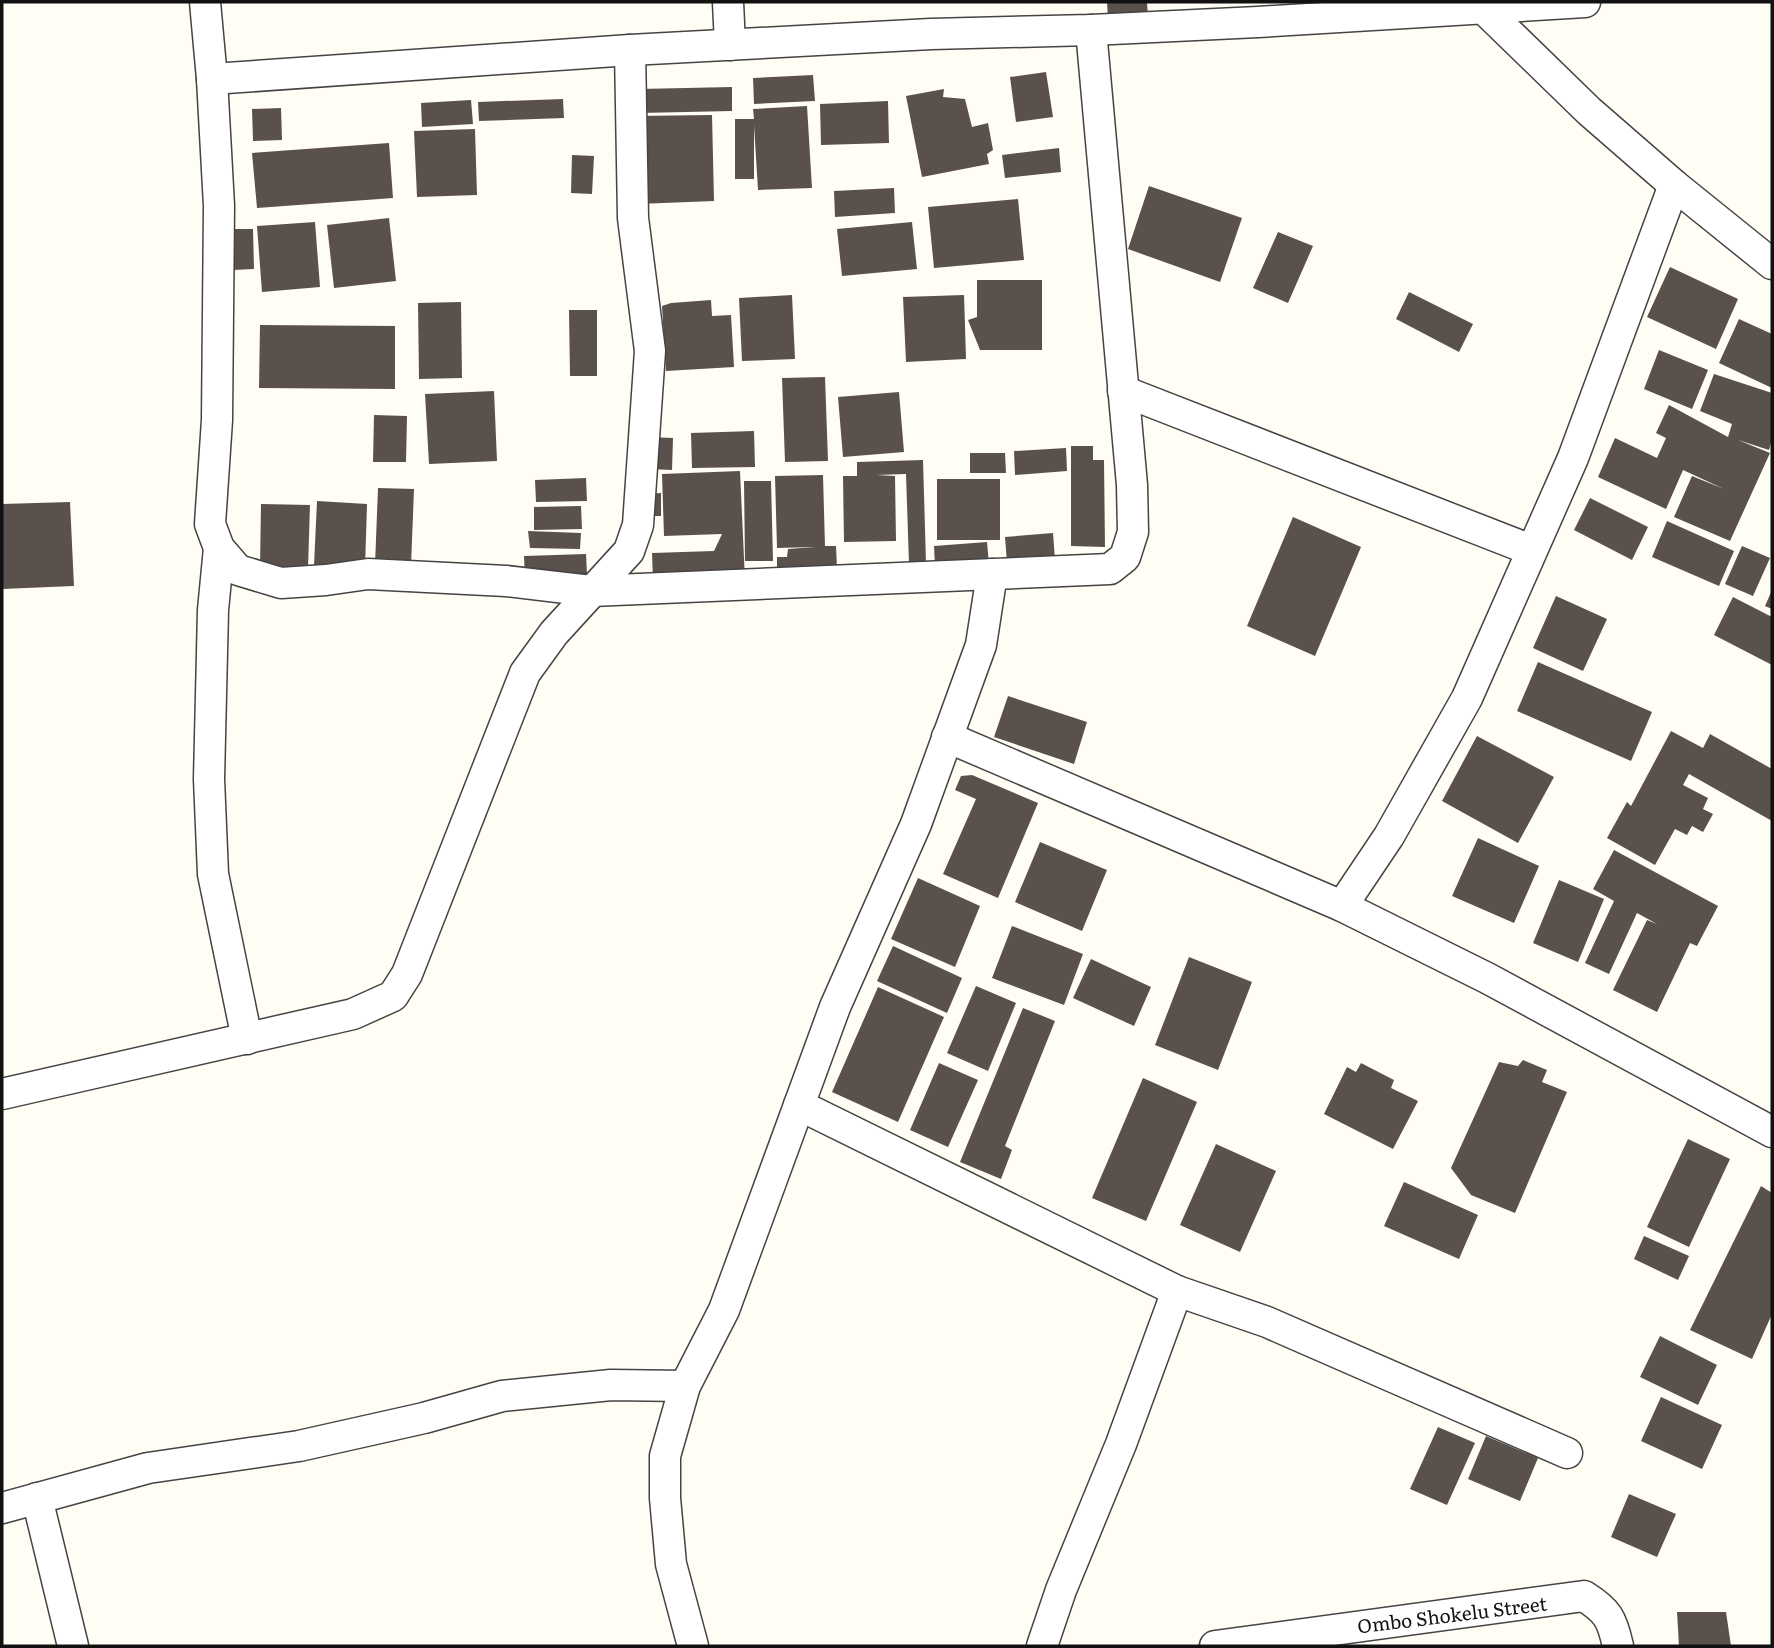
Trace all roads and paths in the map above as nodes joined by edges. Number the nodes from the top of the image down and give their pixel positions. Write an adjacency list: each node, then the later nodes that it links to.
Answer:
1 (205, 2): 8 (street)
2 (728, 2): 6 (street)
3 (1585, 2): 4 (street)
4 (1484, 9): 5 (street); 9 (street)
5 (1091, 30): 6 (street); 11 (street)
6 (730, 45): 7 (street)
7 (629, 50): 8 (street); 15 (street)
8 (212, 79): 12 (street)
9 (1674, 185): 10 (street); 13 (street)
10 (1772, 264)
11 (1123, 391): 13 (street); 14 (street)
12 (219, 548): 15 (street); 18 (street)
13 (1531, 550): 17 (street)
14 (992, 574): 15 (street); 16 (street)
15 (591, 591): 18 (street)
16 (947, 737): 17 (street); 20 (street)
17 (1342, 906): 21 (street)
18 (247, 1039): 19 (street)
19 (2, 1094)
20 (799, 1105): 22 (street); 23 (street)
21 (1772, 1132)
22 (1177, 1291): 24 (street); 29 (street)
23 (685, 1386): 25 (street); 28 (street)
24 (1567, 1453)
25 (37, 1498): 26 (street); 27 (street)
26 (2, 1507)
27 (73, 1646)
28 (694, 1646)
29 (1042, 1646)
30 (1215, 1646): 31 (street, Ombo Shokelu Street)
31 (1618, 1646)

